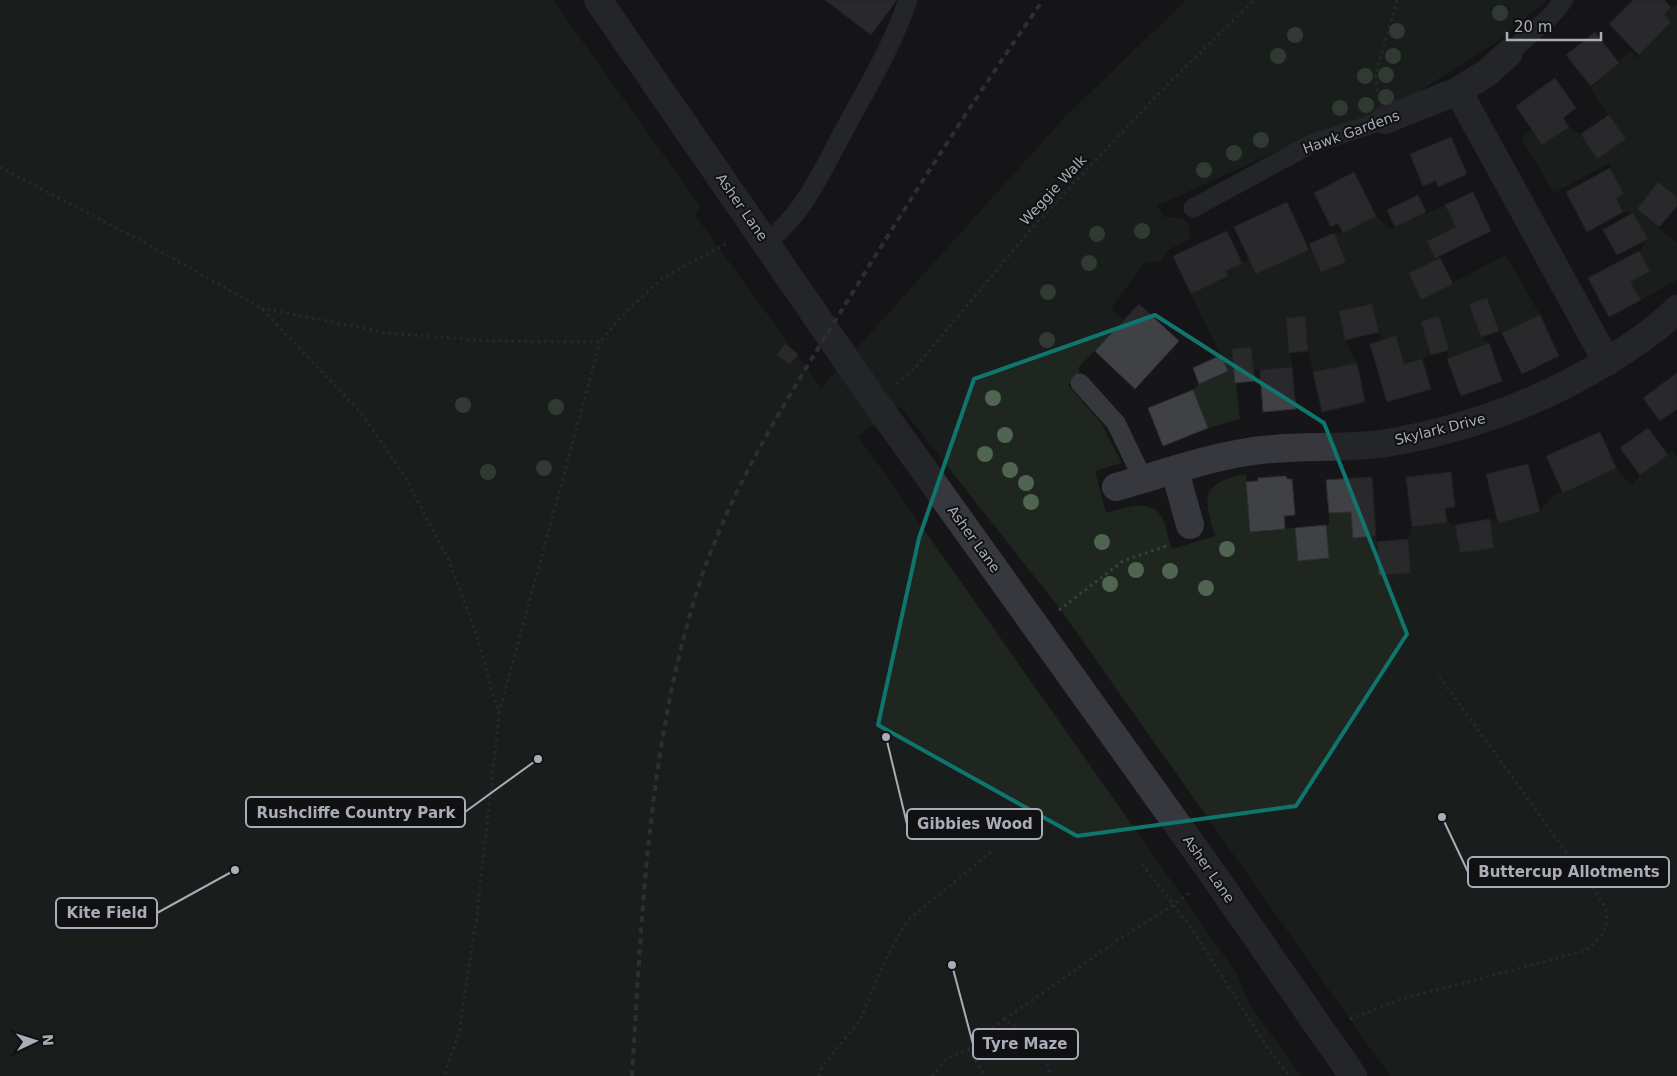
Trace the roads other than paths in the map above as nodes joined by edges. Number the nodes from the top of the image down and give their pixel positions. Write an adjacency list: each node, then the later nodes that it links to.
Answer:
1 (598, 0): 8 (street, Asher Lane)
2 (908, 0): 8 (lane)
3 (1564, 0): 4 (lane, Hawk Gardens)
4 (1509, 53): 5 (street, Hawk Gardens)
5 (1458, 91): 6 (street, Hawk Gardens); 10 (street)
6 (1385, 120): 7 (lane, Hawk Gardens)
7 (1193, 208)
8 (760, 234): 16 (street, Asher Lane)
9 (1672, 323): 10 (street, Skylark Drive)
10 (1607, 362): 12 (street, Skylark Drive)
11 (1080, 383): 13 (lane)
12 (1175, 470): 13 (street, Skylark Drive); 15 (street)
13 (1143, 479): 14 (street, Skylark Drive)
14 (1116, 487)
15 (1190, 525)
16 (1353, 1076)

